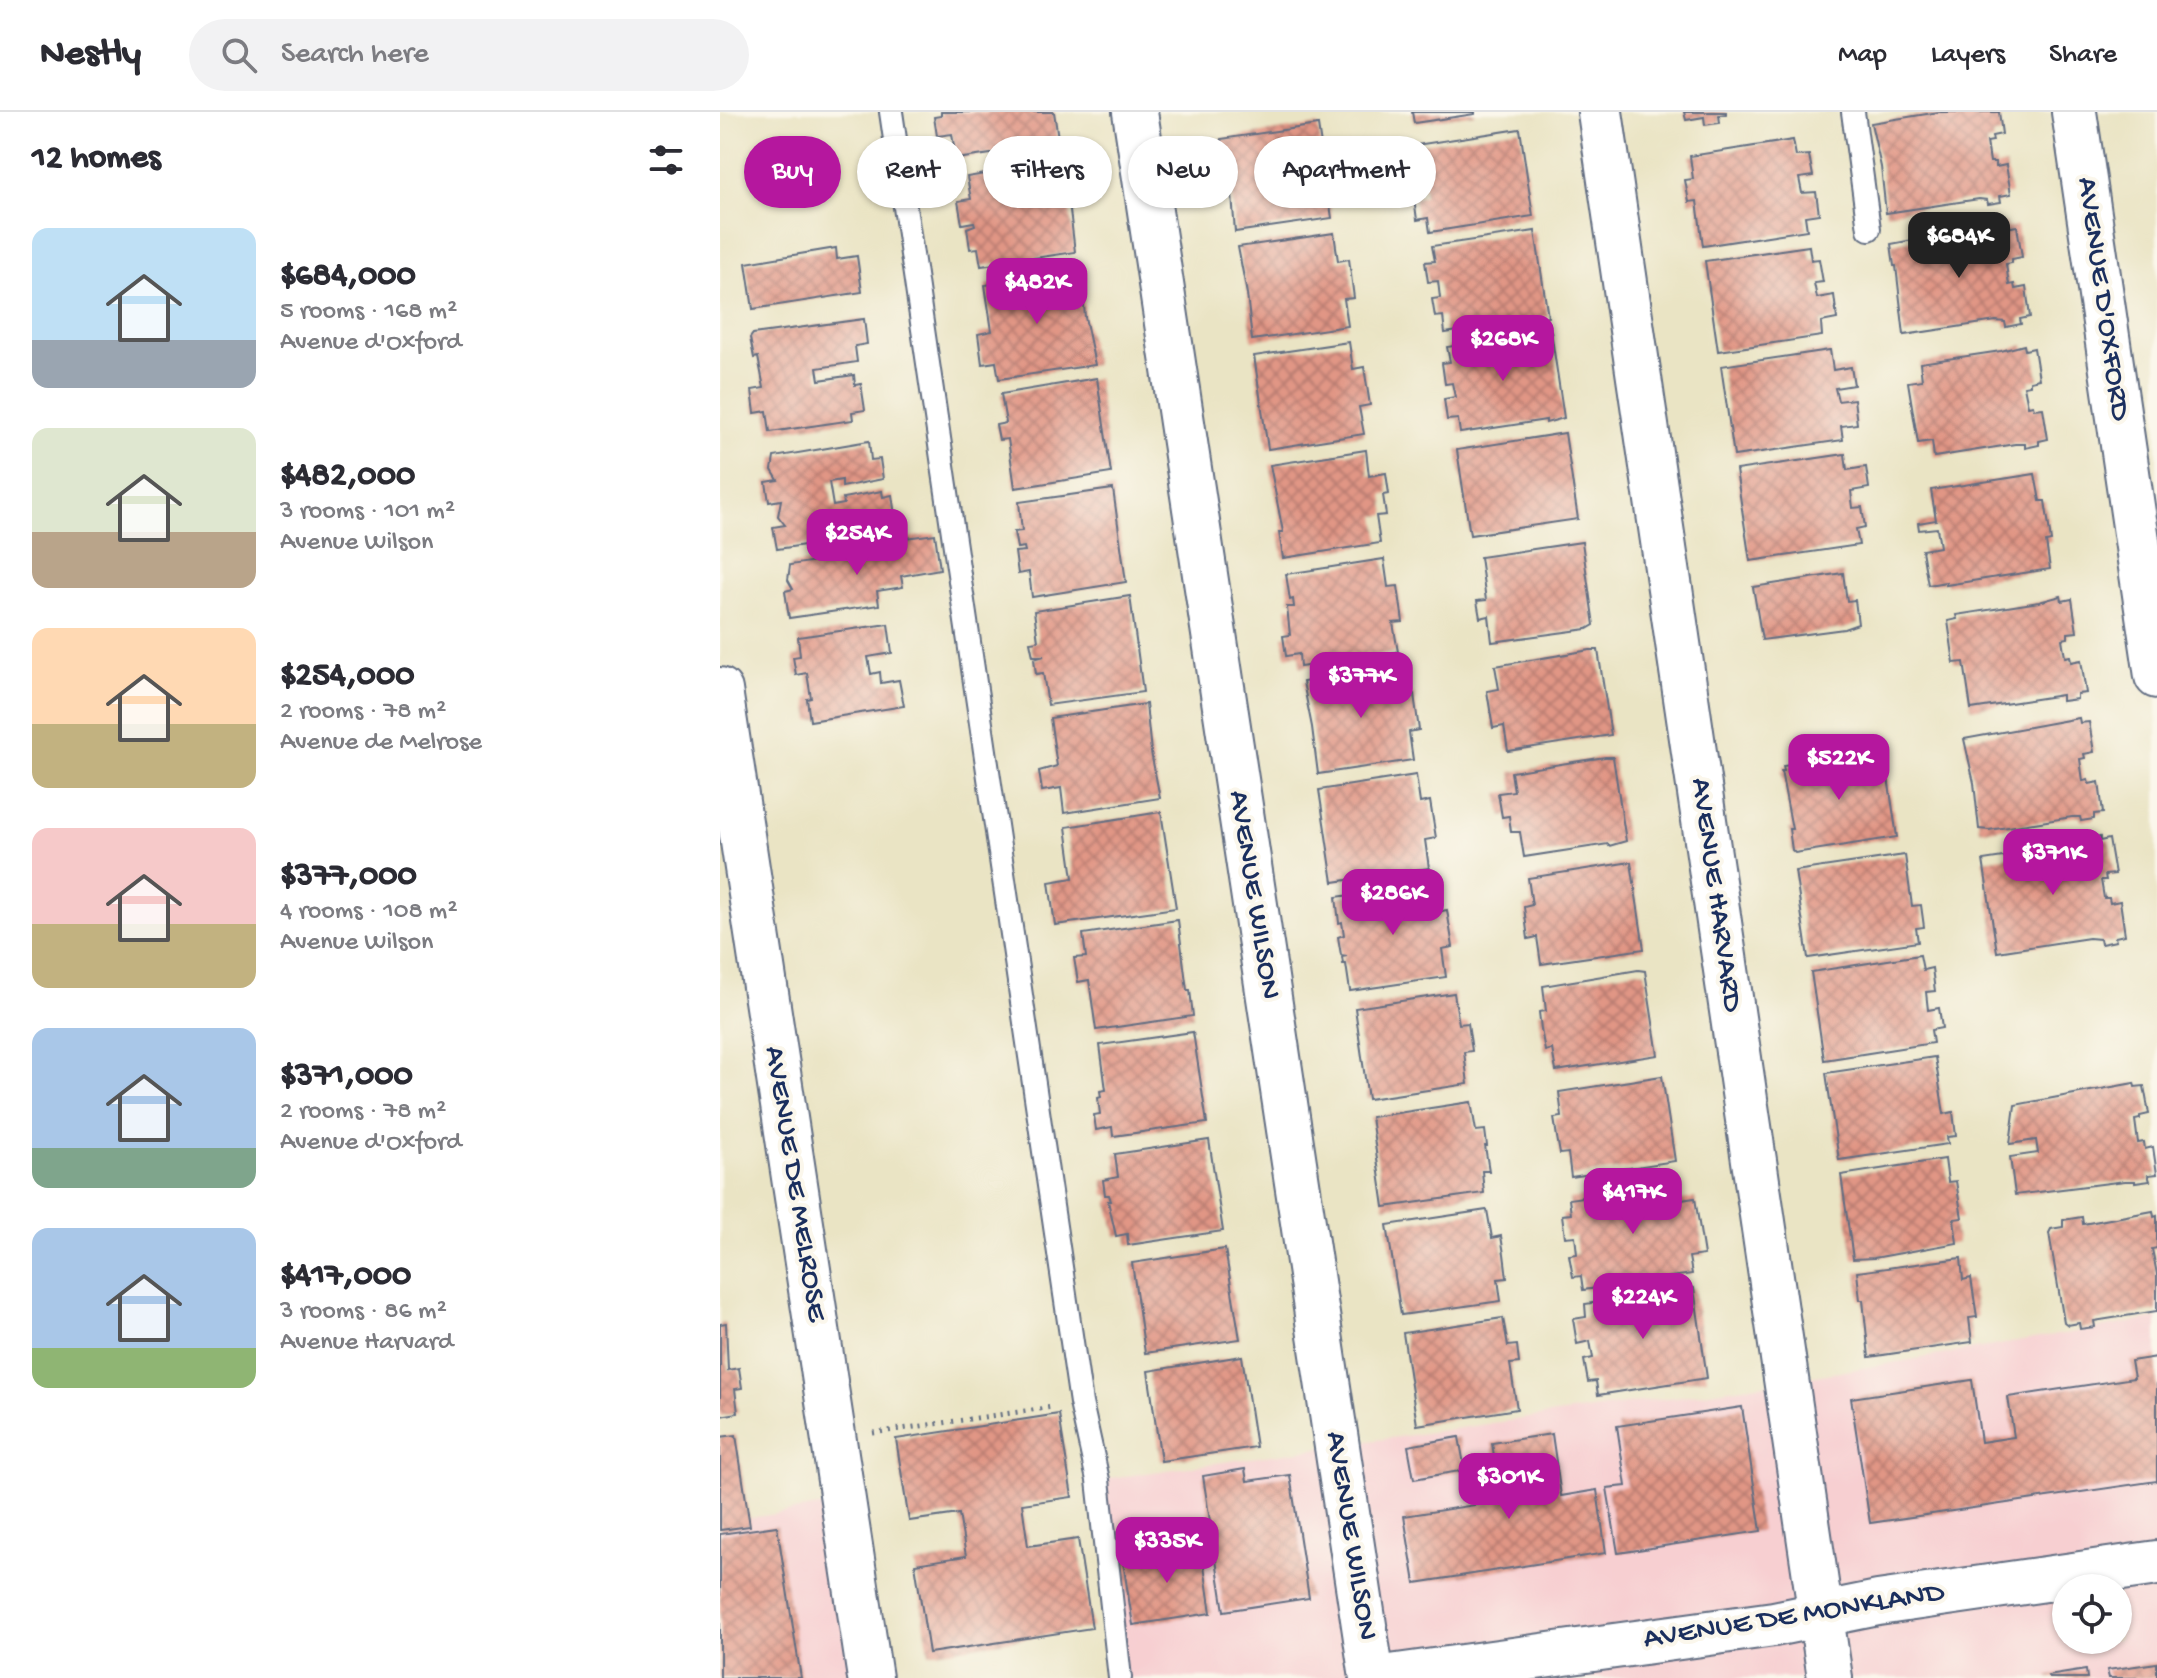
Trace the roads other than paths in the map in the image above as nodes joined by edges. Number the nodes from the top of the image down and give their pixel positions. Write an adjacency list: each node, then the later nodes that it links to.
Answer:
1 (891, 112): 12 (lane)
2 (1135, 112): 13 (street, AVENUE WILSON)
3 (1600, 112): 10 (street, AVENUE HARVARD)
4 (1853, 112): 6 (lane)
5 (2074, 112): 7 (street, AVENUE D'OXFORD)
6 (1869, 229)
7 (2157, 676)
8 (720, 690): 11 (street, AVENUE DE MELROSE)
9 (2157, 1563): 10 (street, AVENUE DE MONKLAND)
10 (1820, 1615): 14 (street, AVENUE DE MONKLAND); 15 (street, AVENUE HARVARD)
11 (870, 1678)
12 (1120, 1678)
13 (1372, 1678)
14 (1383, 1678)
15 (1830, 1678)

